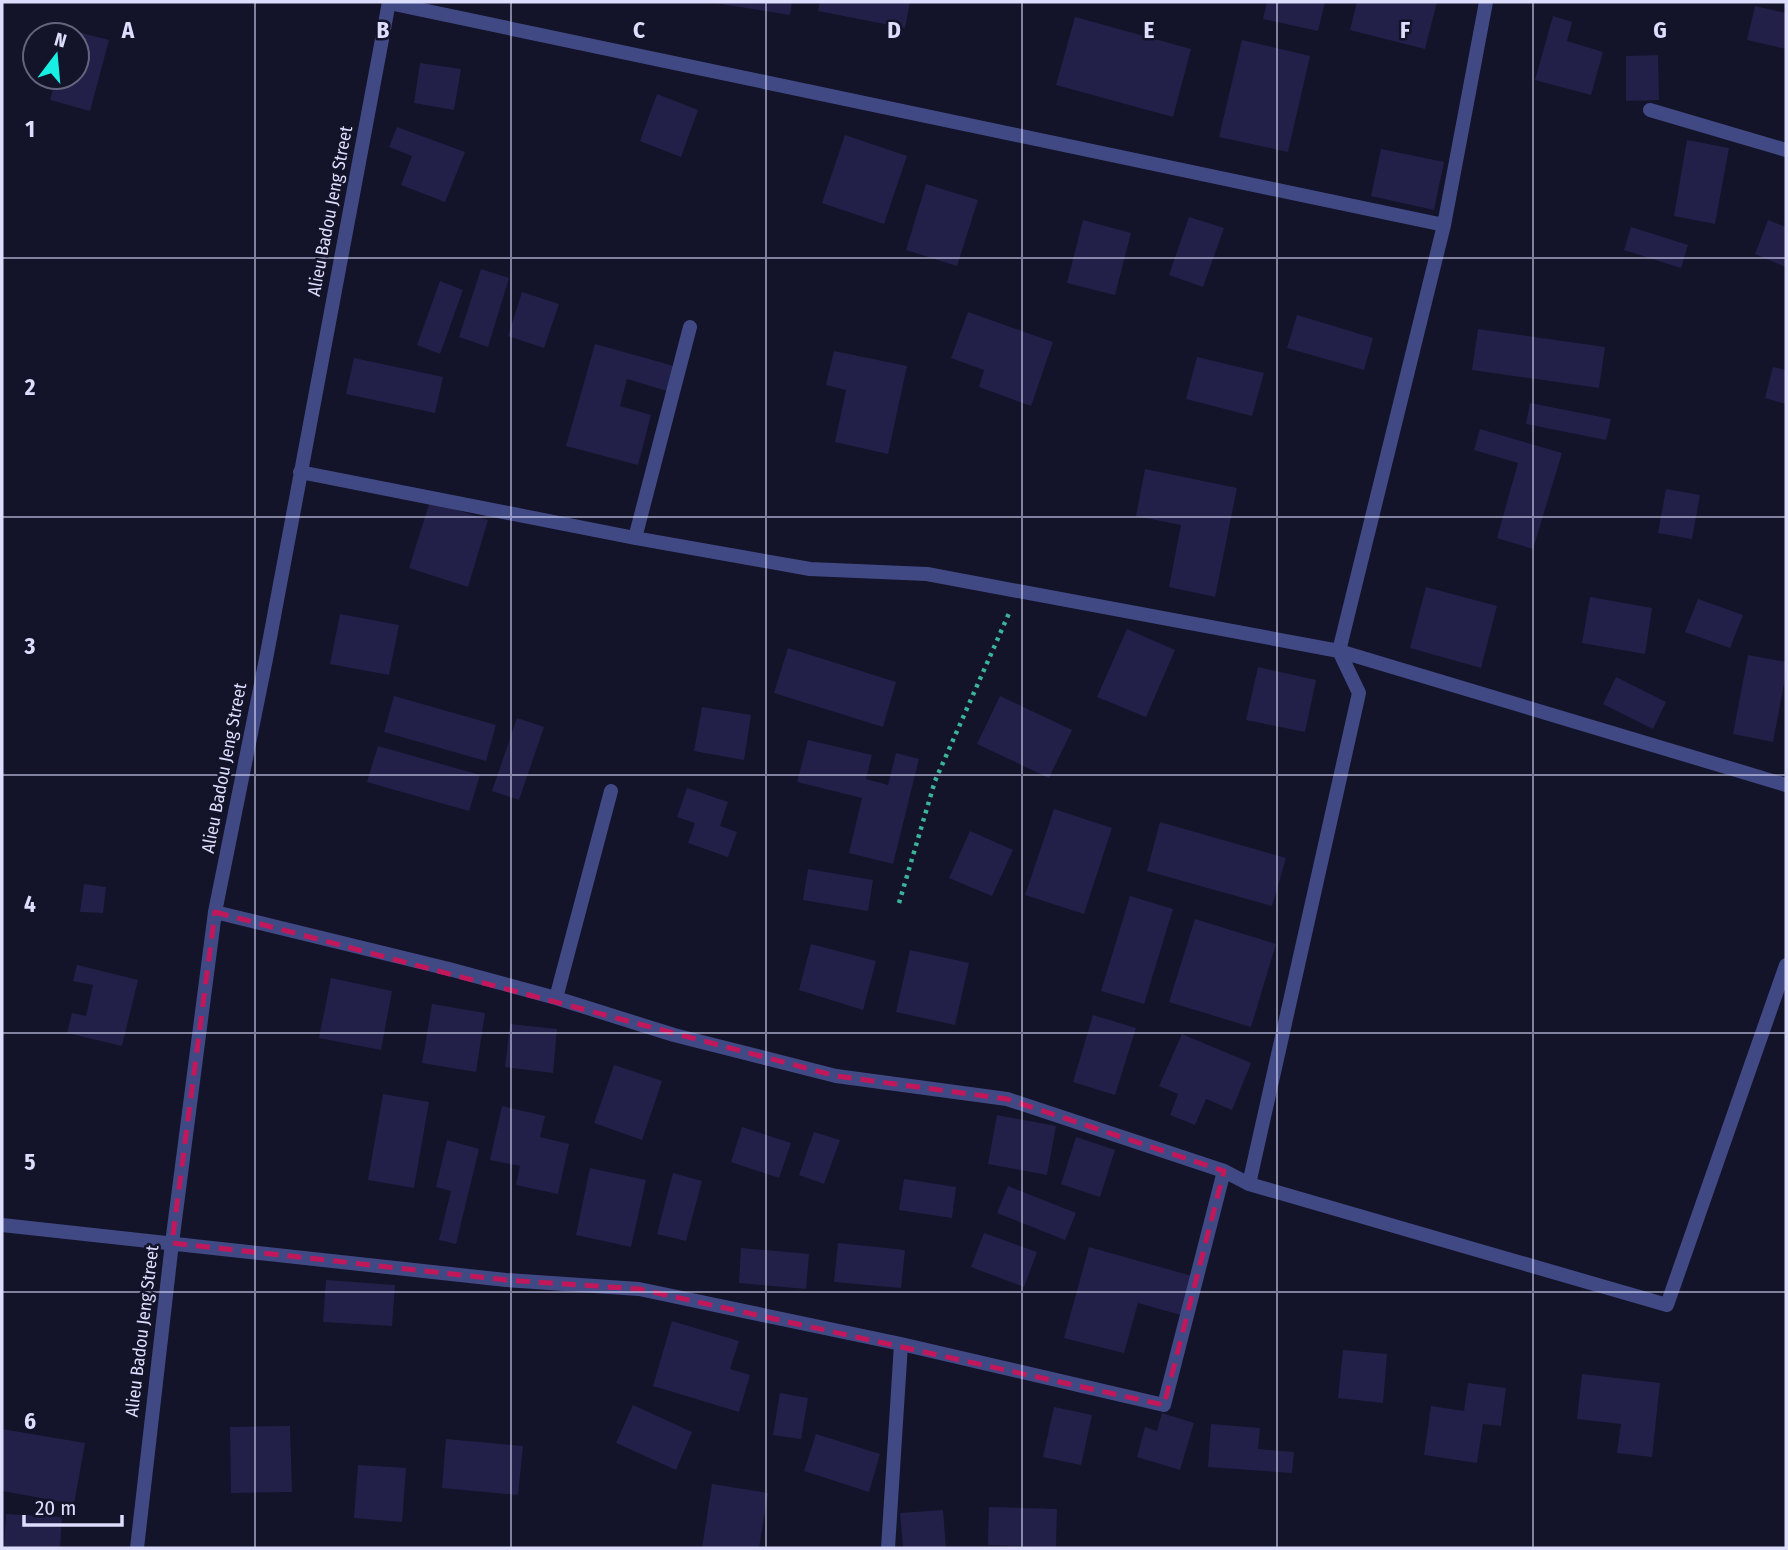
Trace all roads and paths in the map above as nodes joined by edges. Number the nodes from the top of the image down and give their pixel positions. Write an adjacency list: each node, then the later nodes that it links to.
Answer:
1 (389, 2): 5 (street); 7 (street, Alieu Badou Jeng Street)
2 (1486, 2): 5 (street)
3 (1650, 110): 4 (street)
4 (1786, 150)
5 (1444, 225): 10 (street)
6 (690, 327): 8 (street)
7 (300, 472): 8 (street); 14 (street, Alieu Badou Jeng Street)
8 (635, 538): 9 (street)
9 (1018, 591): 10 (street); 13 (path)
10 (1339, 651): 11 (street); 18 (street)
11 (1786, 785)
12 (611, 790): 16 (street)
13 (900, 903)
14 (215, 912): 16 (street); 20 (street, Alieu Badou Jeng Street)
15 (1786, 965): 18 (street)
16 (556, 998): 17 (street)
17 (1224, 1171): 18 (street); 21 (street)
18 (1248, 1184)
19 (2, 1225): 20 (street)
20 (172, 1243): 21 (street); 22 (street, Alieu Badou Jeng Street)
21 (901, 1344): 23 (street)
22 (137, 1548)
23 (888, 1548)

